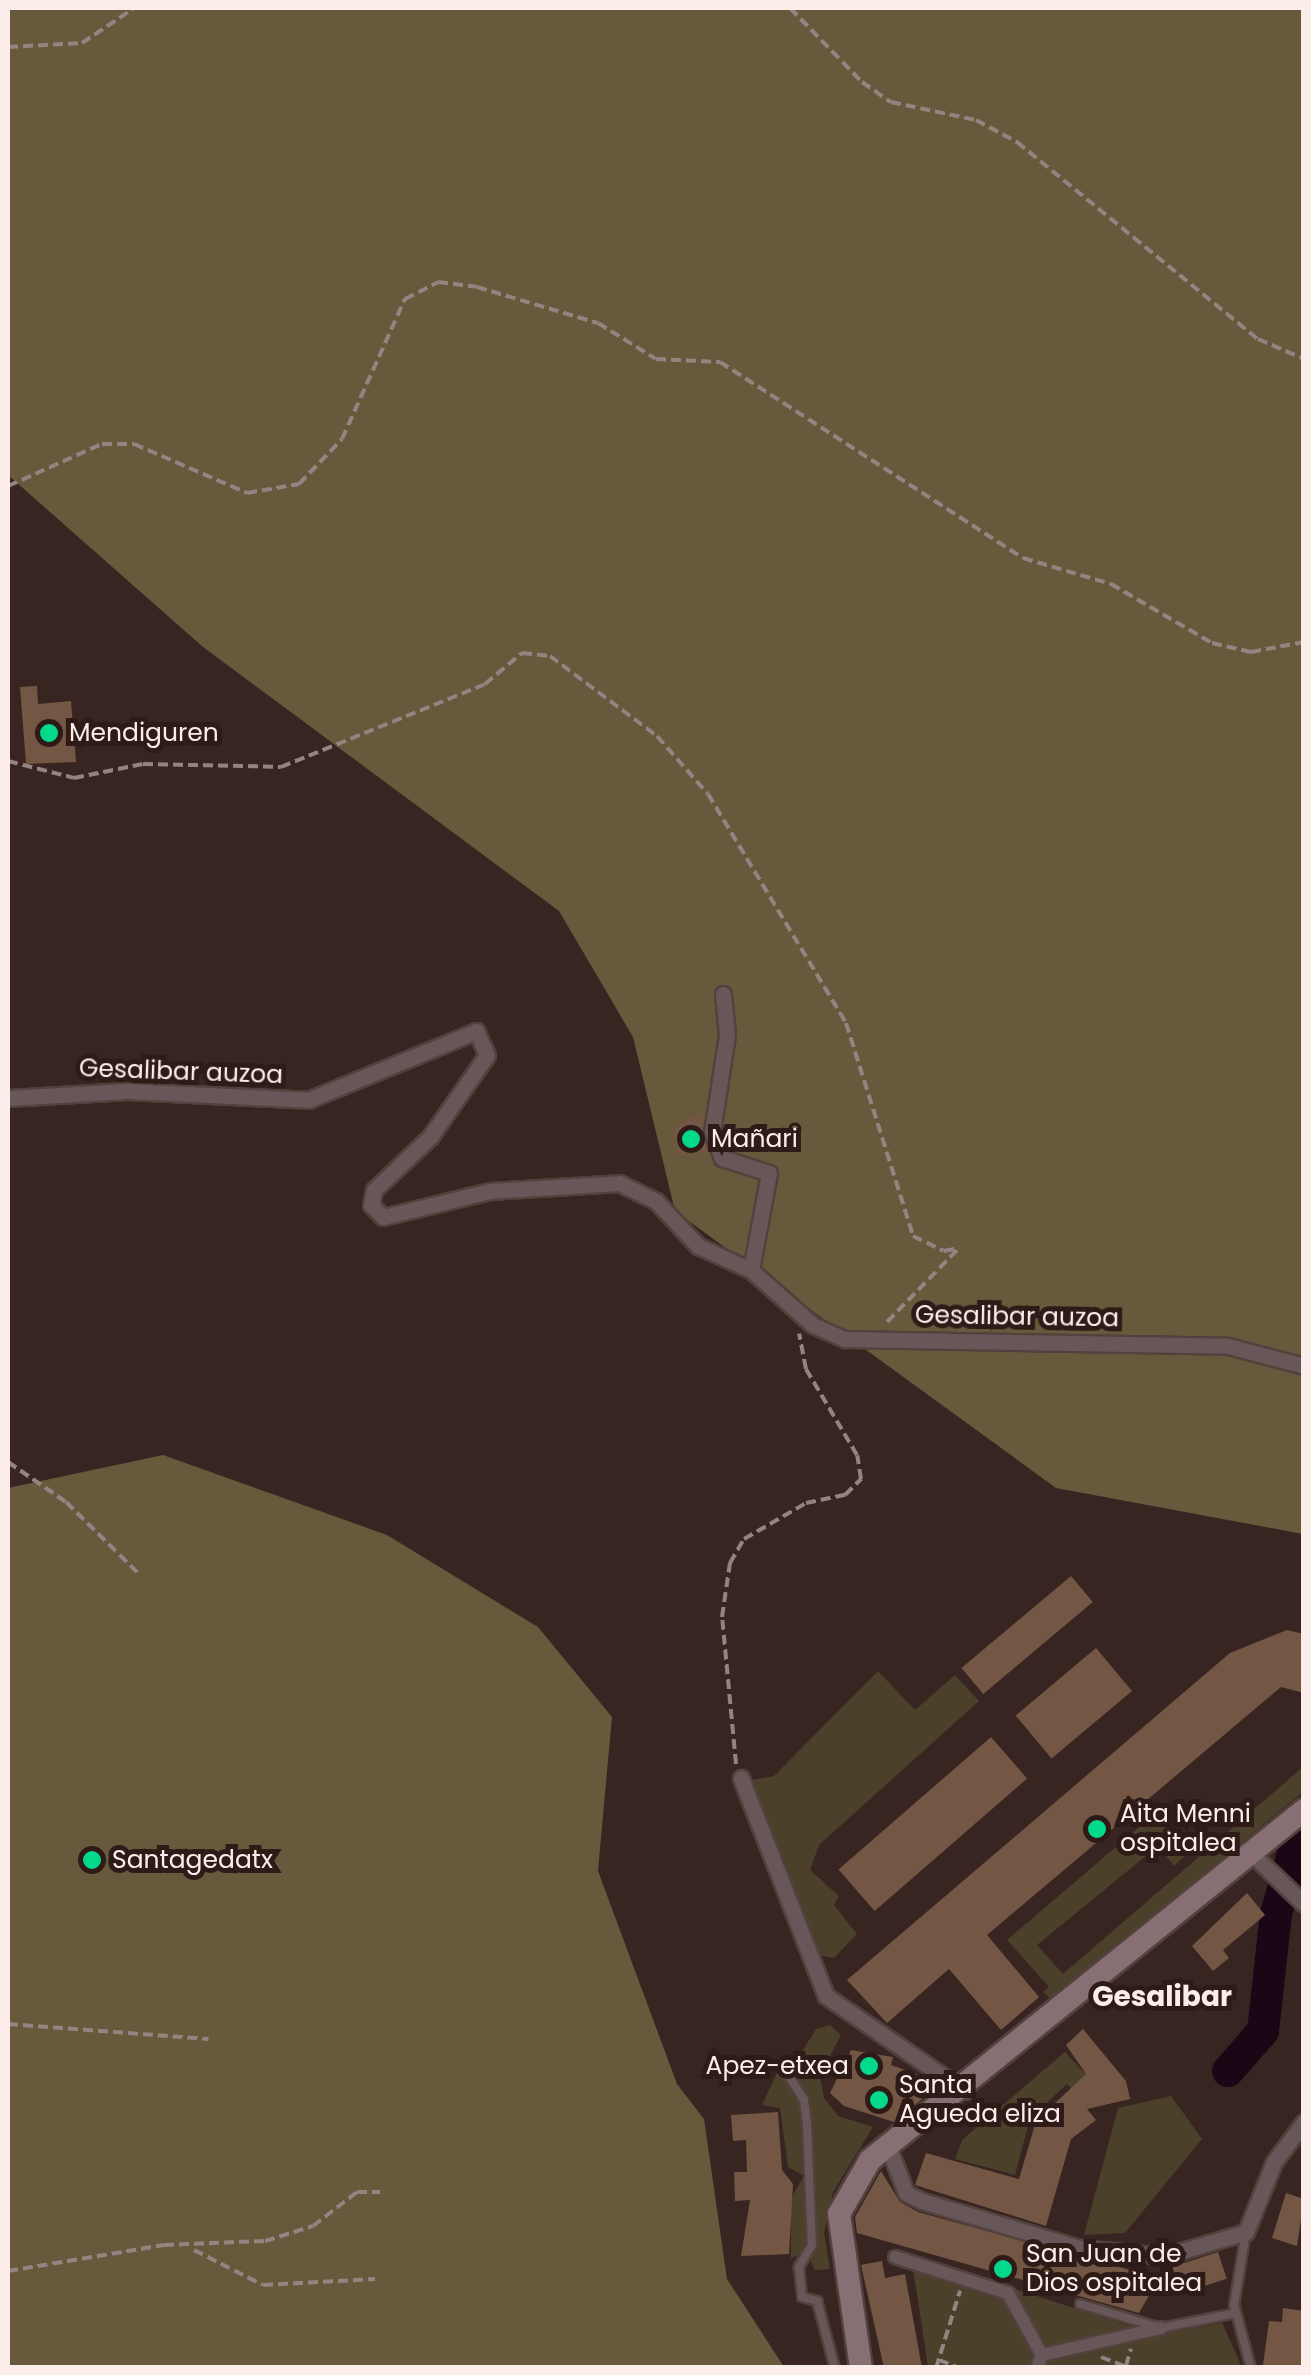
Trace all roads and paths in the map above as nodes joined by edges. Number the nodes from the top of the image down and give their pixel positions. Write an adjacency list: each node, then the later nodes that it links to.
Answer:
1 (134, 8): 3 (path)
2 (790, 8): 4 (path)
3 (8, 47)
4 (1304, 359)
5 (8, 486): 6 (path)
6 (1304, 642)
7 (8, 760): 12 (path)
8 (723, 994): 10 (street)
9 (8, 1098): 10 (street, Gesalibar auzoa)
10 (751, 1270): 11 (street, Gesalibar auzoa)
11 (805, 1316): 12 (street, Gesalibar auzoa); 16 (path)
12 (856, 1340): 13 (street, Gesalibar auzoa)
13 (1304, 1366)
14 (8, 1462): 15 (path)
15 (138, 1574)
16 (741, 1778): 23 (street)
17 (1304, 1810): 18 (main road)
18 (1249, 1850): 19 (street); 23 (main road)
19 (1298, 1899)
20 (8, 2024): 21 (path)
21 (208, 2038)
22 (782, 2065): 38 (lane)
23 (965, 2092): 25 (main road)
24 (1304, 2122): 27 (street)
25 (888, 2146): 27 (street); 39 (main road)
26 (380, 2192): 28 (path)
27 (1246, 2232): 34 (lane)
28 (191, 2249): 30 (path); 32 (path)
29 (894, 2257): 31 (street)
30 (8, 2272)
31 (964, 2279): 36 (path); 37 (street)
32 (375, 2280)
33 (1080, 2304): 35 (lane)
34 (1236, 2313): 35 (lane); 42 (lane)
35 (1161, 2328): 37 (street)
36 (939, 2360): 40 (path); 41 (path)
37 (1039, 2362)
38 (835, 2368)
39 (861, 2368)
40 (936, 2368)
41 (960, 2368)
42 (1251, 2368)

